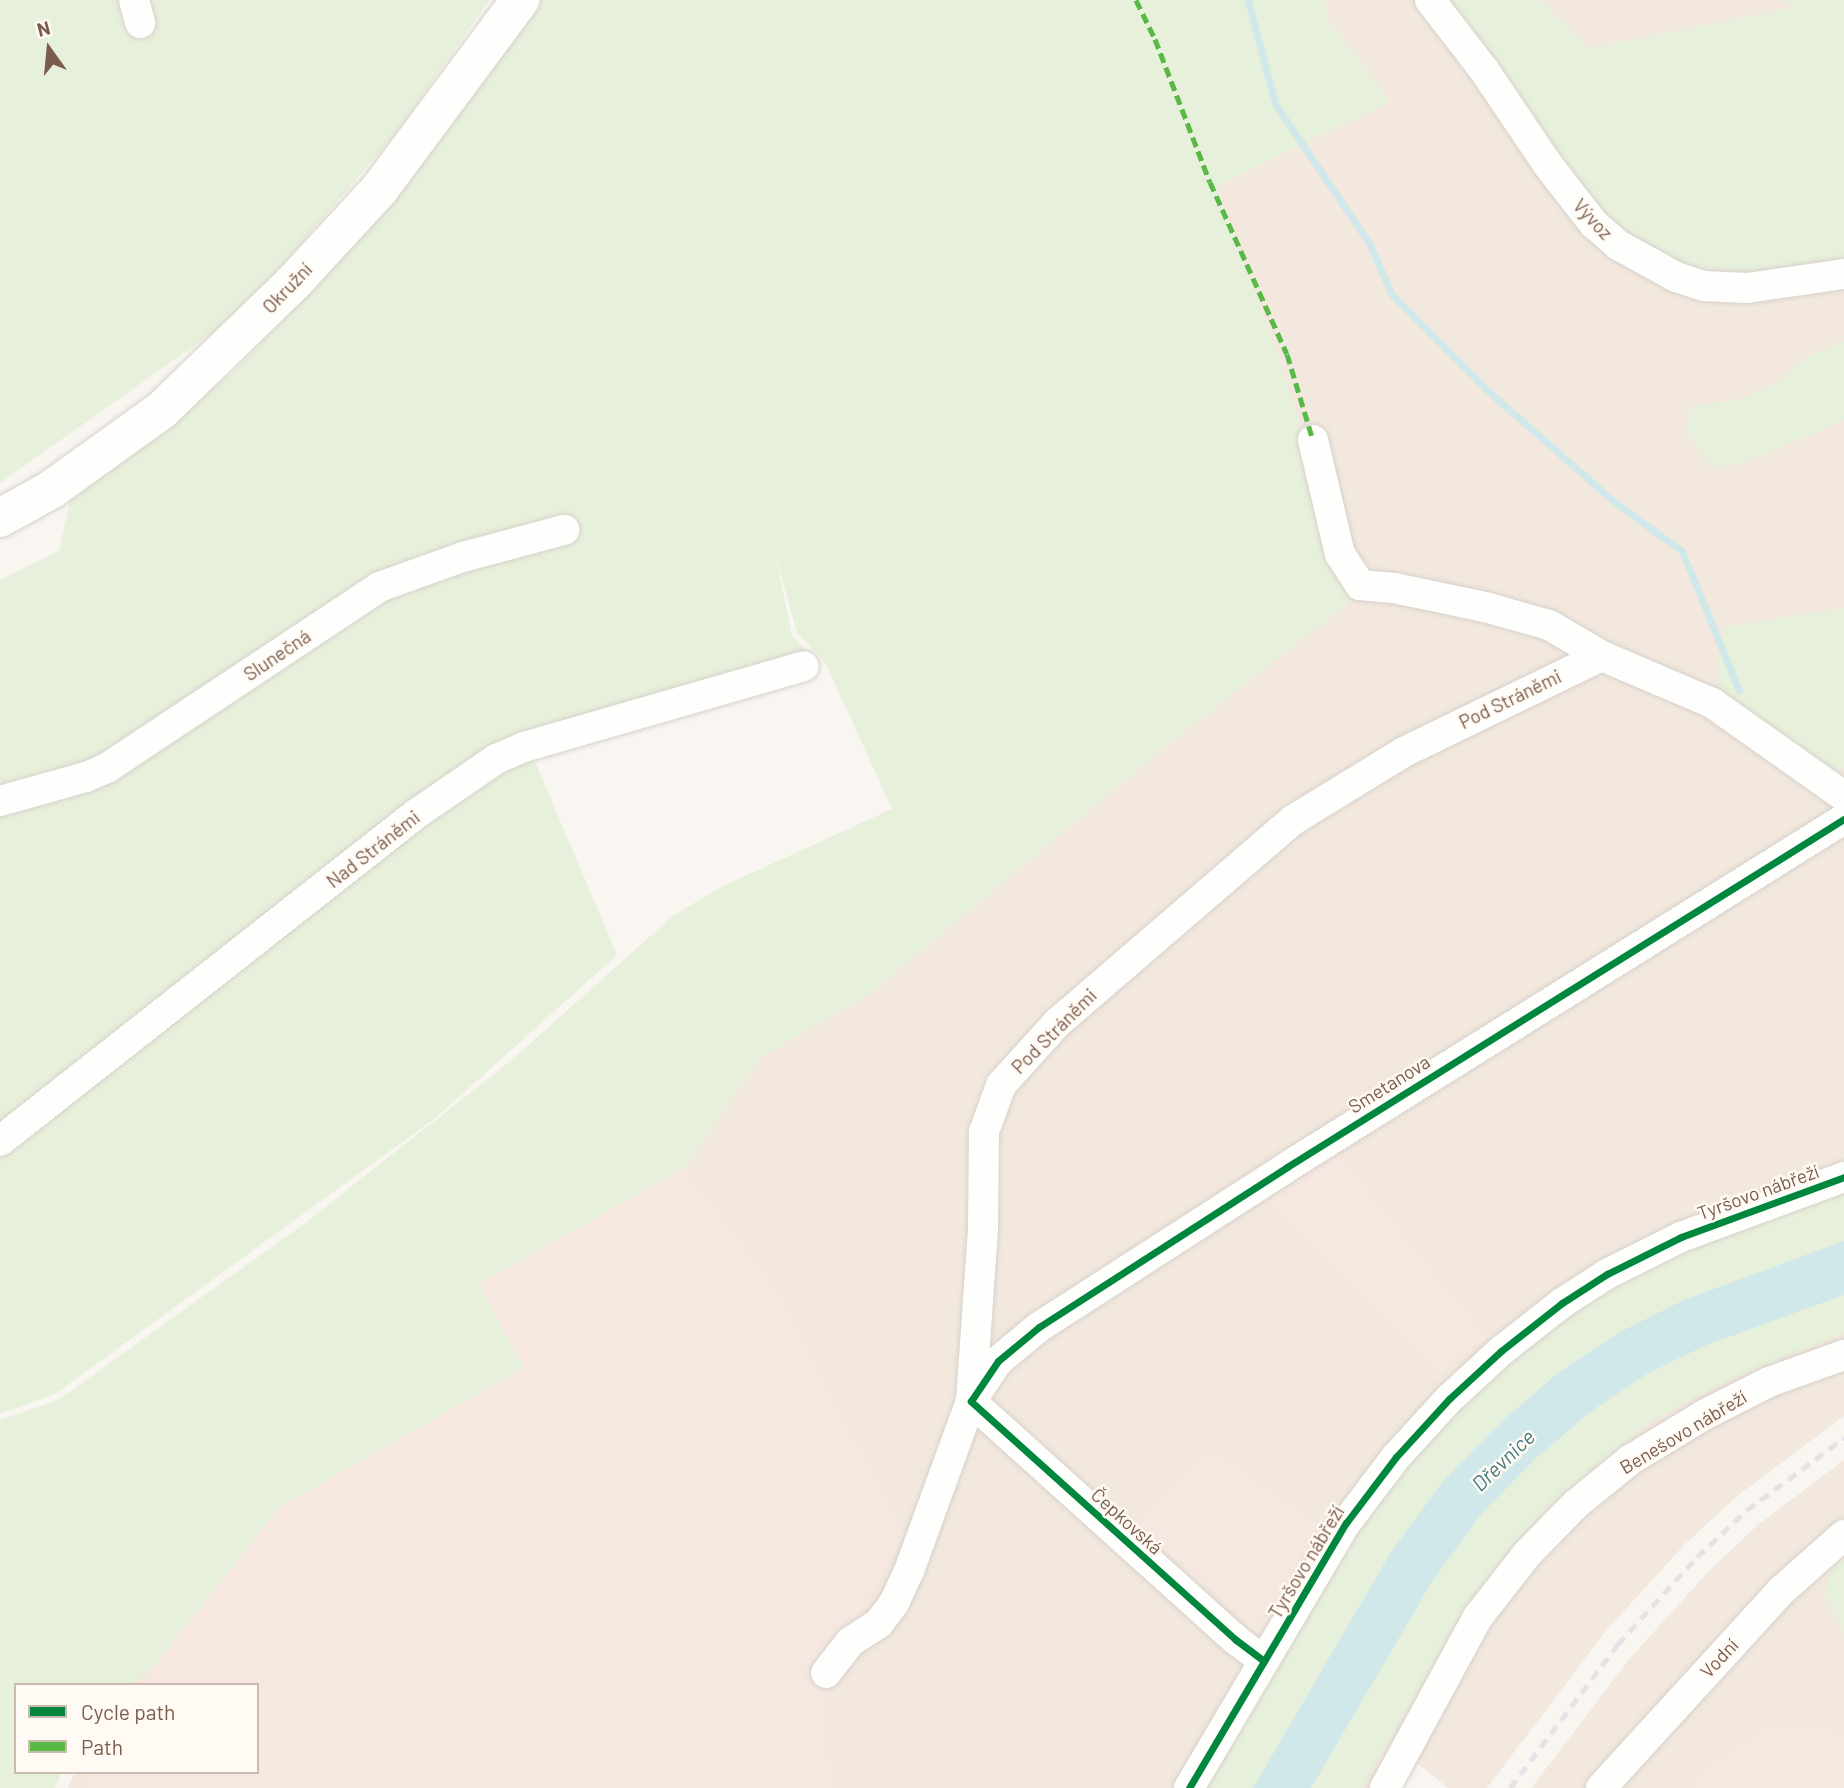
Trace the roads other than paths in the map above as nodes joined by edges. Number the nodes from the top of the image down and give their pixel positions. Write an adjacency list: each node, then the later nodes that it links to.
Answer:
1 (520, 0): 5 (street, Okružní)
2 (1430, 0): 3 (street, Vývoz)
3 (1844, 274)
4 (1313, 440): 7 (street)
5 (0, 518)
6 (564, 530): 10 (street, Slunečná)
7 (1602, 656): 9 (street); 15 (street, Pod Stráněmi)
8 (804, 666): 12 (street, Nad Stráněmi)
9 (1844, 796)
10 (0, 801)
11 (1844, 819): 15 (street, Smetanova)
12 (0, 1141)
13 (1844, 1177): 17 (street, Tyršovo nábřeží)
14 (1844, 1355): 20 (street, Benešovo nábřeží)
15 (971, 1401): 17 (street, Čepkovská); 18 (street, Pod Stráněmi)
16 (1844, 1535): 21 (street, Vodní)
17 (1264, 1661): 19 (street, Tyršovo nábřeží)
18 (826, 1673)
19 (1189, 1788)
20 (1385, 1788)
21 (1601, 1788)

